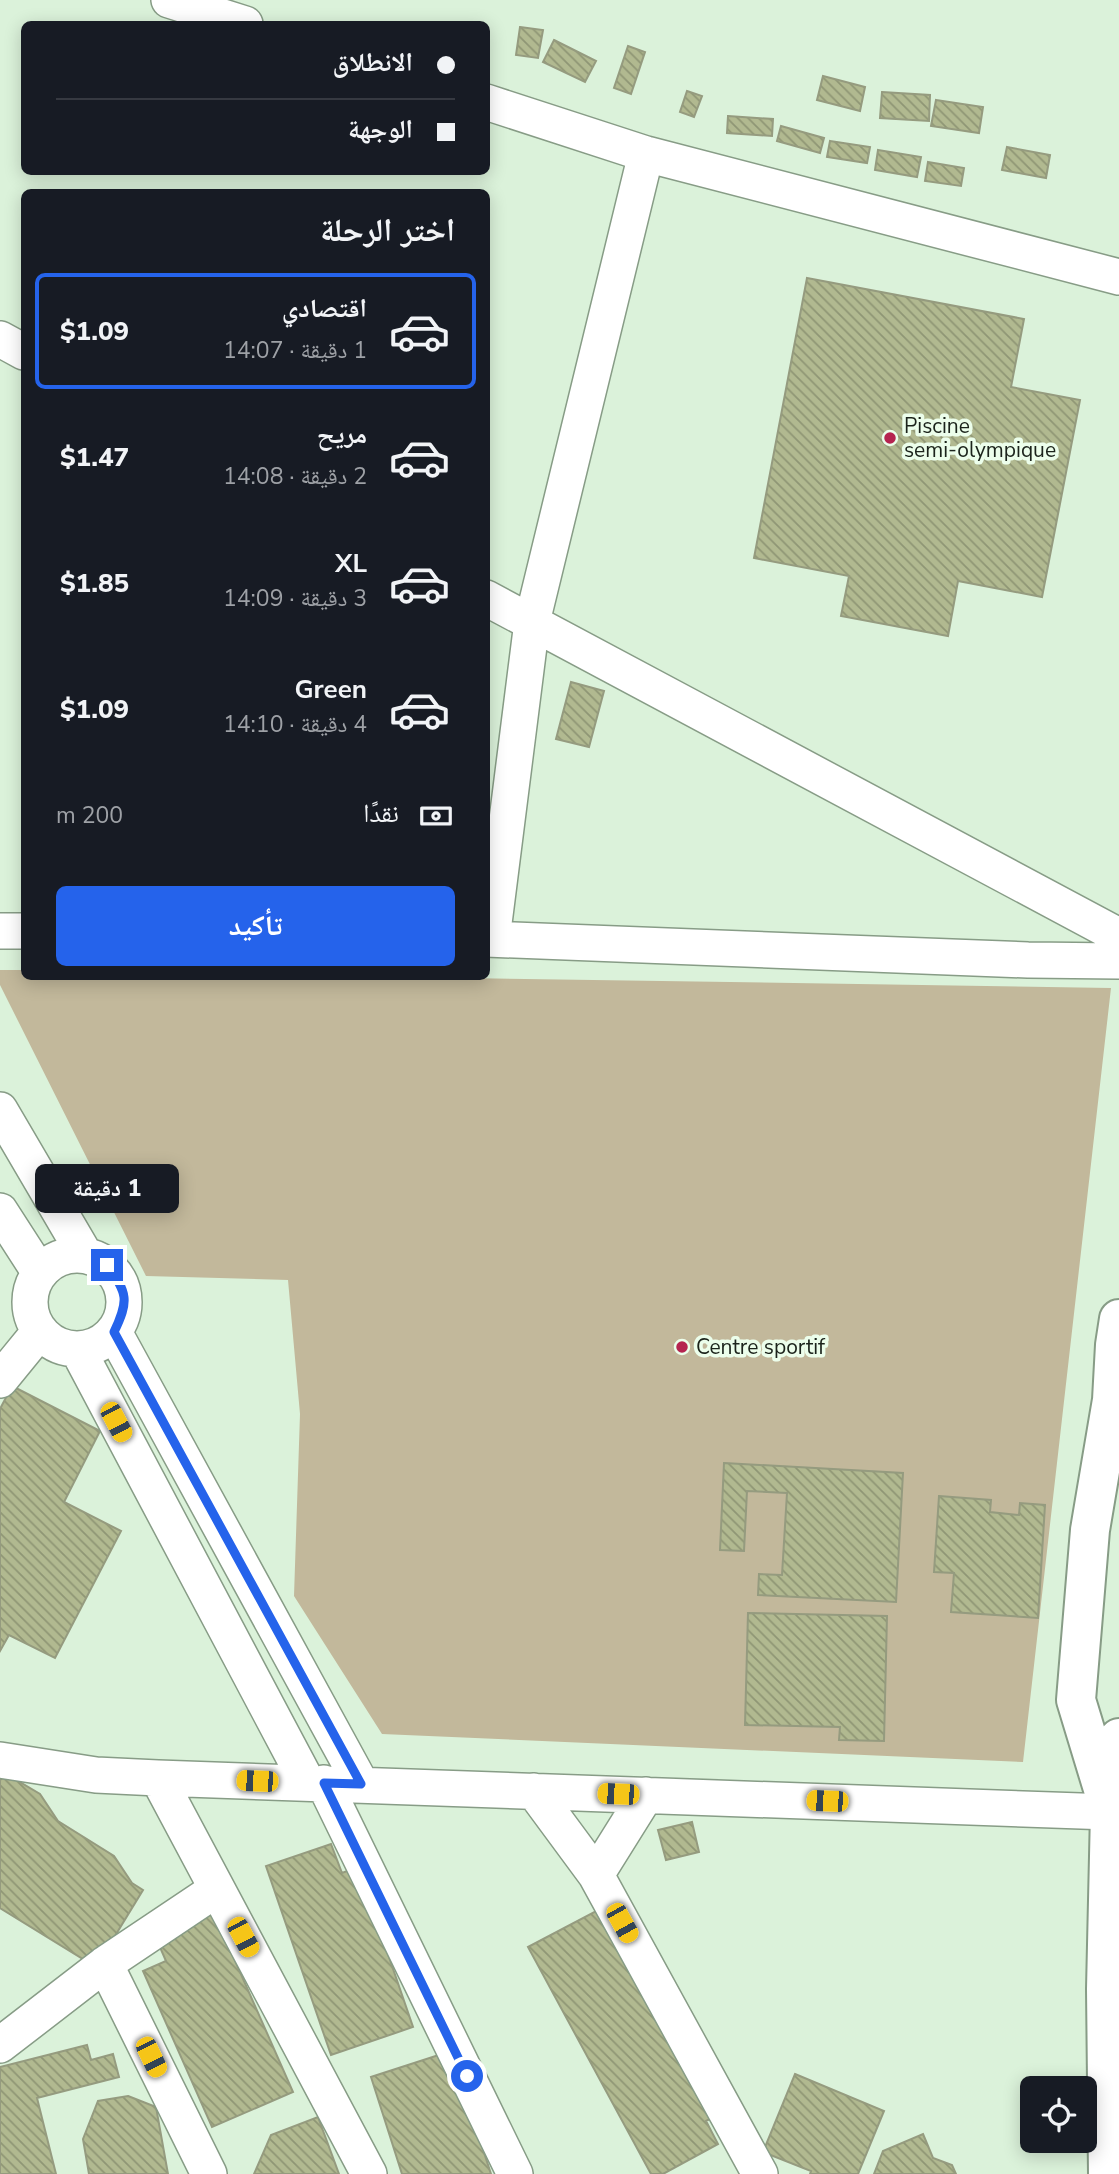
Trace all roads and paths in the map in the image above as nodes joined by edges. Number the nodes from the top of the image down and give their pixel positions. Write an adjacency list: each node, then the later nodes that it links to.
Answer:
1 (169, 0): 2 (street)
2 (236, 21)
3 (490, 104): 4 (street)
4 (646, 154): 5 (street); 9 (street)
5 (1119, 277)
6 (0, 339): 7 (street)
7 (21, 350)
8 (490, 599): 9 (street)
9 (532, 622): 12 (street); 13 (street)
10 (0, 931): 11 (street)
11 (21, 931)
12 (490, 932)
13 (1119, 936)
14 (490, 939): 15 (street)
15 (1119, 961)
16 (0, 1110): 18 (street)
17 (0, 1211): 19 (street)
18 (85, 1255): 19 (street); 22 (street)
19 (40, 1273): 21 (street)
20 (1119, 1319): 32 (main road)
21 (40, 1331): 23 (street); 24 (street)
22 (114, 1332): 23 (street); 29 (street)
23 (78, 1350): 28 (street)
24 (0, 1380)
25 (1119, 1738): 32 (main road)
26 (0, 1760): 27 (street)
27 (158, 1778): 28 (street); 34 (street)
28 (315, 1783): 29 (street); 40 (street)
29 (361, 1784): 30 (street)
30 (534, 1791): 31 (street); 33 (street)
31 (646, 1795): 32 (street); 33 (street)
32 (1115, 1800): 41 (main road)
33 (596, 1875): 37 (street)
34 (217, 1889): 35 (street); 39 (street)
35 (105, 1964): 36 (street); 38 (street)
36 (0, 2045)
37 (749, 2171)
38 (209, 2174)
39 (369, 2174)
40 (515, 2174)
41 (1108, 2174)

